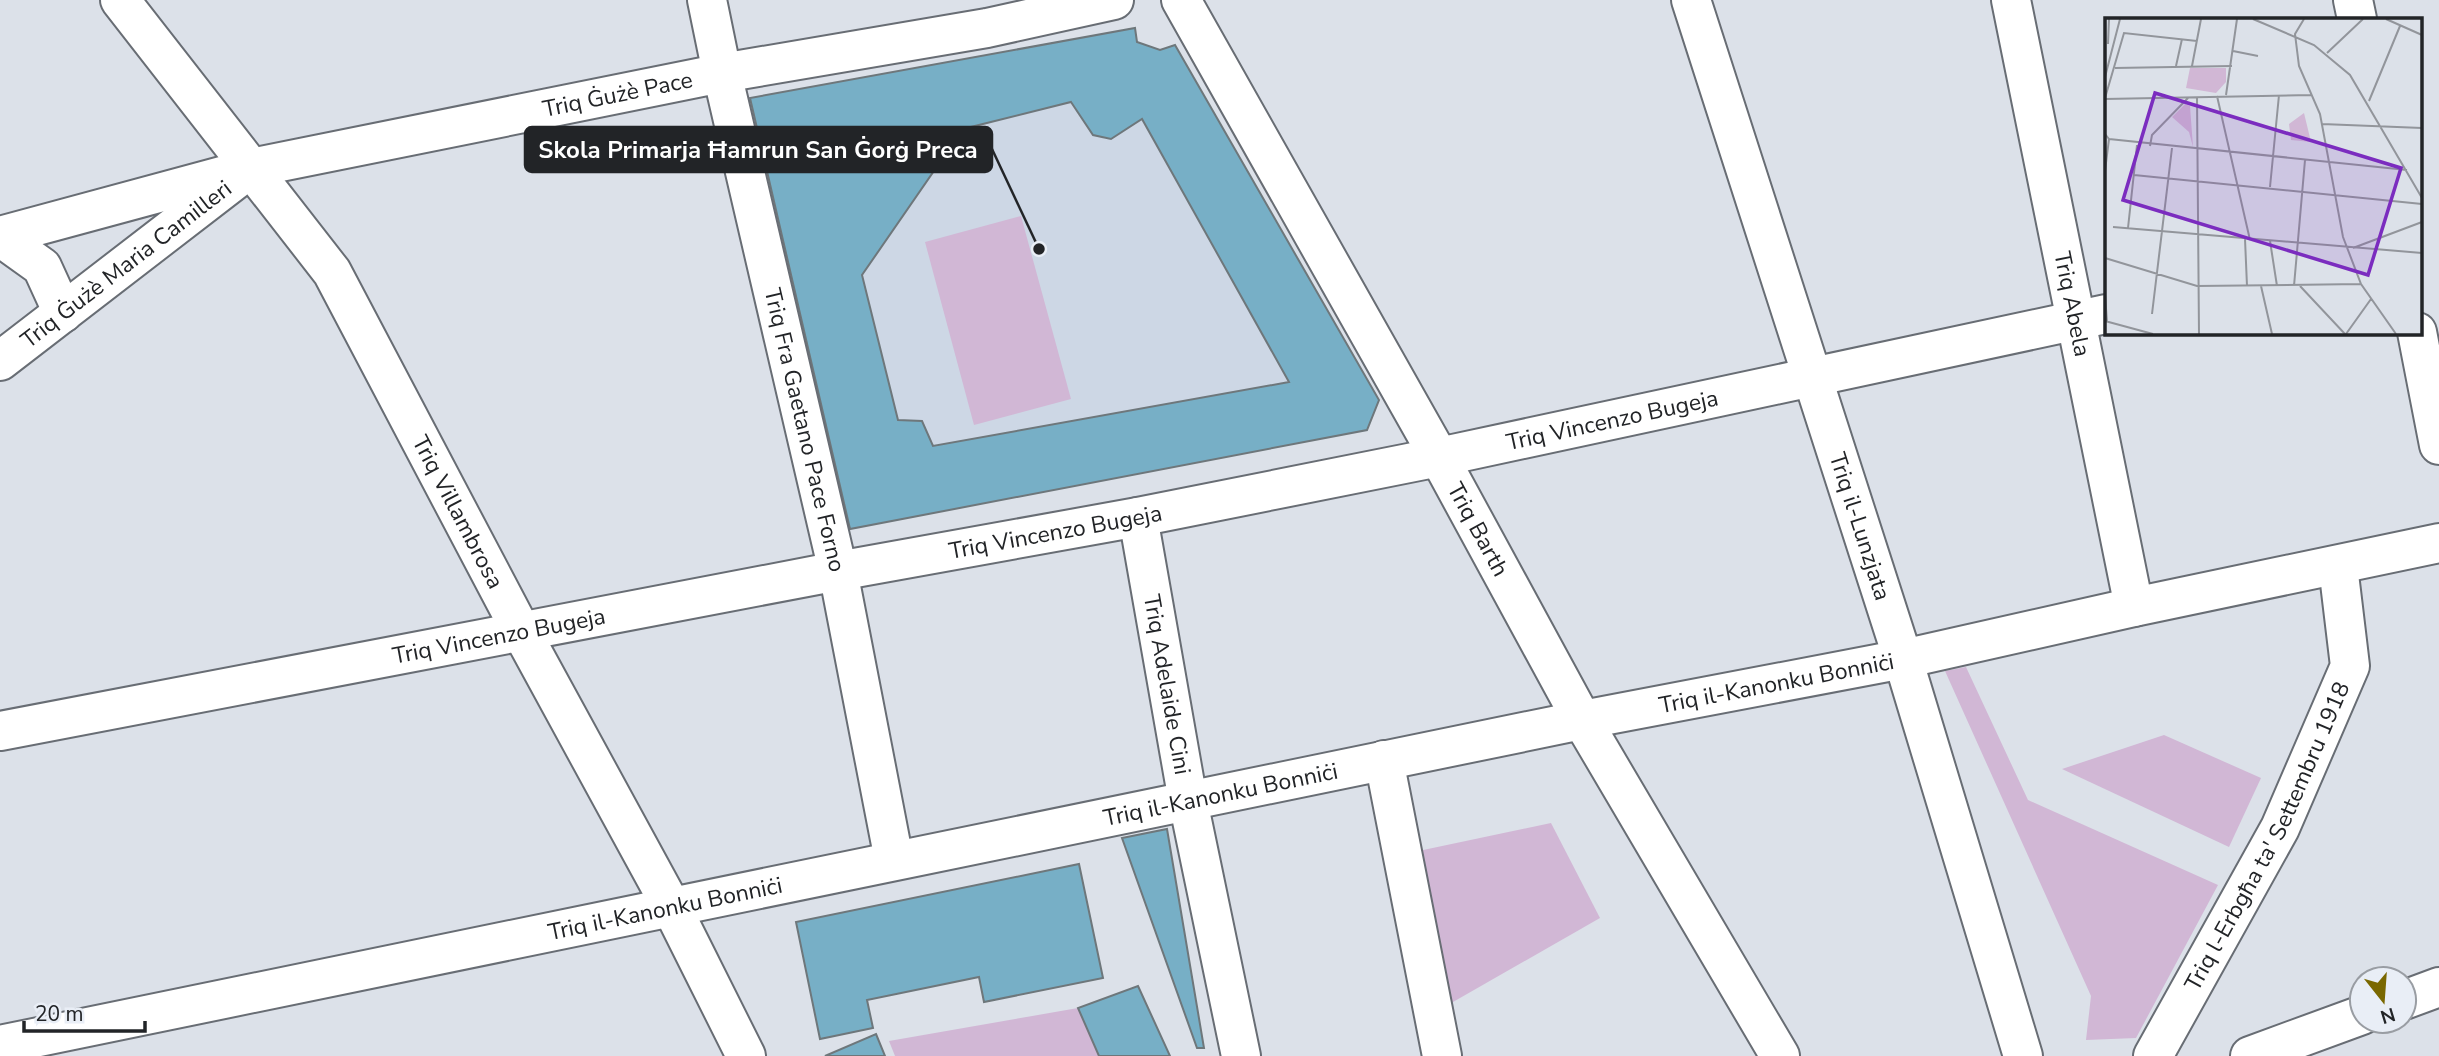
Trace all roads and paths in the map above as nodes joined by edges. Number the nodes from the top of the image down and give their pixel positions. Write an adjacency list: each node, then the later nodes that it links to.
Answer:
1 (120, 0): 11 (street, Triq Villambrosa)
2 (707, 0): 10 (street, Triq Fra Gaetano Pace Forno)
3 (1114, 0): 8 (street, Triq Ġużè Pace)
4 (1181, 0): 19 (street, Triq Barth)
5 (1690, 0): 17 (street, Triq il-Lunzjata)
6 (2011, 0): 14 (street, Triq Abela)
7 (2354, 0): 9 (street)
8 (980, 14): 10 (street, Triq Ġużè Pace)
9 (2357, 18)
10 (722, 73): 11 (street, Triq Ġużè Pace); 23 (street, Triq Fra Gaetano Pace Forno)
11 (251, 168): 12 (street, Triq Ġużè Pace); 13 (street, Triq Ġużè Maria Camilleri); 25 (street, Triq Villambrosa)
12 (0, 237): 13 (street, Triq Ġużè Pace)
13 (63, 313): 16 (street, Triq Ġużè Maria Camilleri)
14 (2091, 317): 17 (street, Triq Vincenzo Bugeja); 24 (street, Triq Abela)
15 (2417, 334): 18 (street)
16 (0, 361)
17 (1813, 377): 19 (street, Triq Vincenzo Bugeja); 26 (street, Triq il-Lunzjata)
18 (2439, 445)
19 (1438, 457): 20 (street, Triq Vincenzo Bugeja); 27 (street, Triq Barth)
20 (1138, 517): 23 (street, Triq Vincenzo Bugeja); 30 (street, Triq Adelaide Cini)
21 (2439, 543): 22 (street, Triq il-Kanonku Bonniċi)
22 (2338, 566): 24 (street, Triq il-Kanonku Bonniċi); 42 (street, Triq l-Erbgħa ta' Settembru 1918)
23 (838, 571): 25 (street, Triq Vincenzo Bugeja); 31 (street, Triq Fra Gaetano Pace Forno)
24 (2134, 607): 26 (street, Triq il-Kanonku Bonniċi)
25 (522, 631): 28 (street, Triq Vincenzo Bugeja); 32 (street, Triq Villambrosa)
26 (1903, 659): 27 (street, Triq il-Kanonku Bonniċi); 41 (street, Triq il-Lunzjata)
27 (1582, 720): 29 (street, Triq il-Kanonku Bonniċi); 40 (street, Triq Barth)
28 (0, 731)
29 (1384, 760): 30 (street, Triq il-Kanonku Bonniċi); 39 (street)
30 (1188, 801): 31 (street, Triq il-Kanonku Bonniċi); 38 (street, Triq Adelaide Cini)
31 (894, 860): 32 (street, Triq il-Kanonku Bonniċi)
32 (671, 906): 36 (street, Triq il-Kanonku Bonniċi); 37 (street, Triq Villambrosa)
33 (2439, 987): 34 (street)
34 (2418, 995)
35 (2348, 1020): 43 (street)
36 (0, 1045)
37 (746, 1056)
38 (1241, 1056)
39 (1442, 1056)
40 (1780, 1056)
41 (2023, 1056)
42 (2152, 1056)
43 (2250, 1056)

